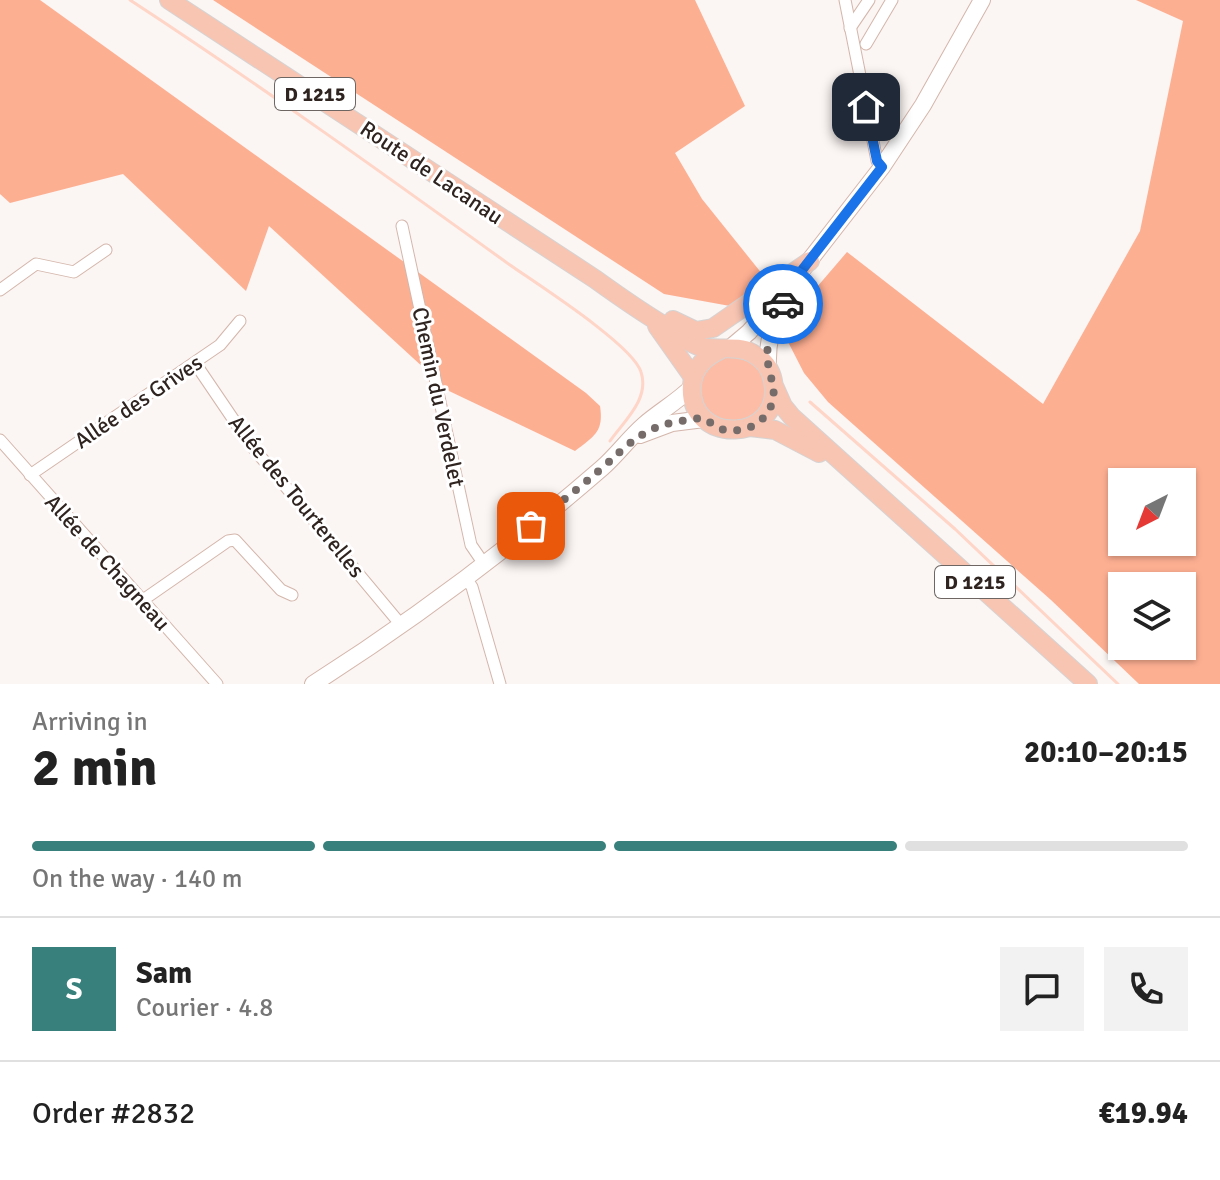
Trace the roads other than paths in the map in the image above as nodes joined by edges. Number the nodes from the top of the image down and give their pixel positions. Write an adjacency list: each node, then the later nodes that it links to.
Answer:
1 (169, 0): 11 (main road, Route de Lacanau / D 1215)
2 (845, 0): 6 (street)
3 (869, 0): 6 (street)
4 (892, 0): 7 (street)
5 (982, 0): 8 (street)
6 (850, 28): 8 (street)
7 (866, 44)
8 (882, 167): 12 (street)
9 (402, 226): 28 (street, Chemin du Verdelet)
10 (106, 250): 14 (street)
11 (566, 260): 12 (main road); 15 (main road, Route de Lacanau / D 1215)
12 (810, 261): 13 (street)
13 (792, 283): 17 (street); 19 (street)
14 (0, 290)
15 (653, 320): 17 (main road, Route de Lacanau / D 1215); 20 (main road, Route de Lacanau / D 1215)
16 (240, 321): 18 (street, Allée des Grives)
17 (726, 349): 19 (main road, Route de Lacanau); 20 (main road)
18 (195, 363): 26 (street, Allée des Grives); 32 (street, Allée des Tourterelles)
19 (768, 366): 21 (main road)
20 (693, 382): 22 (main road, Route de Lacanau); 25 (street)
21 (774, 387): 23 (main road); 27 (main road, D 1215)
22 (704, 419): 23 (main road); 25 (street)
23 (750, 427): 27 (main road, D 1215)
24 (0, 440): 26 (street, Allée de Chagneau)
25 (628, 442): 28 (street)
26 (30, 475): 31 (street, Allée de Chagneau)
27 (861, 481): 36 (main road, D 1215)
28 (484, 564): 29 (street)
29 (466, 578): 32 (street); 35 (street)
30 (292, 595): 31 (street)
31 (143, 600): 33 (street, Allée de Chagneau)
32 (402, 626): 34 (street)
33 (217, 684)
34 (313, 684)
35 (500, 684)
36 (1088, 684)

